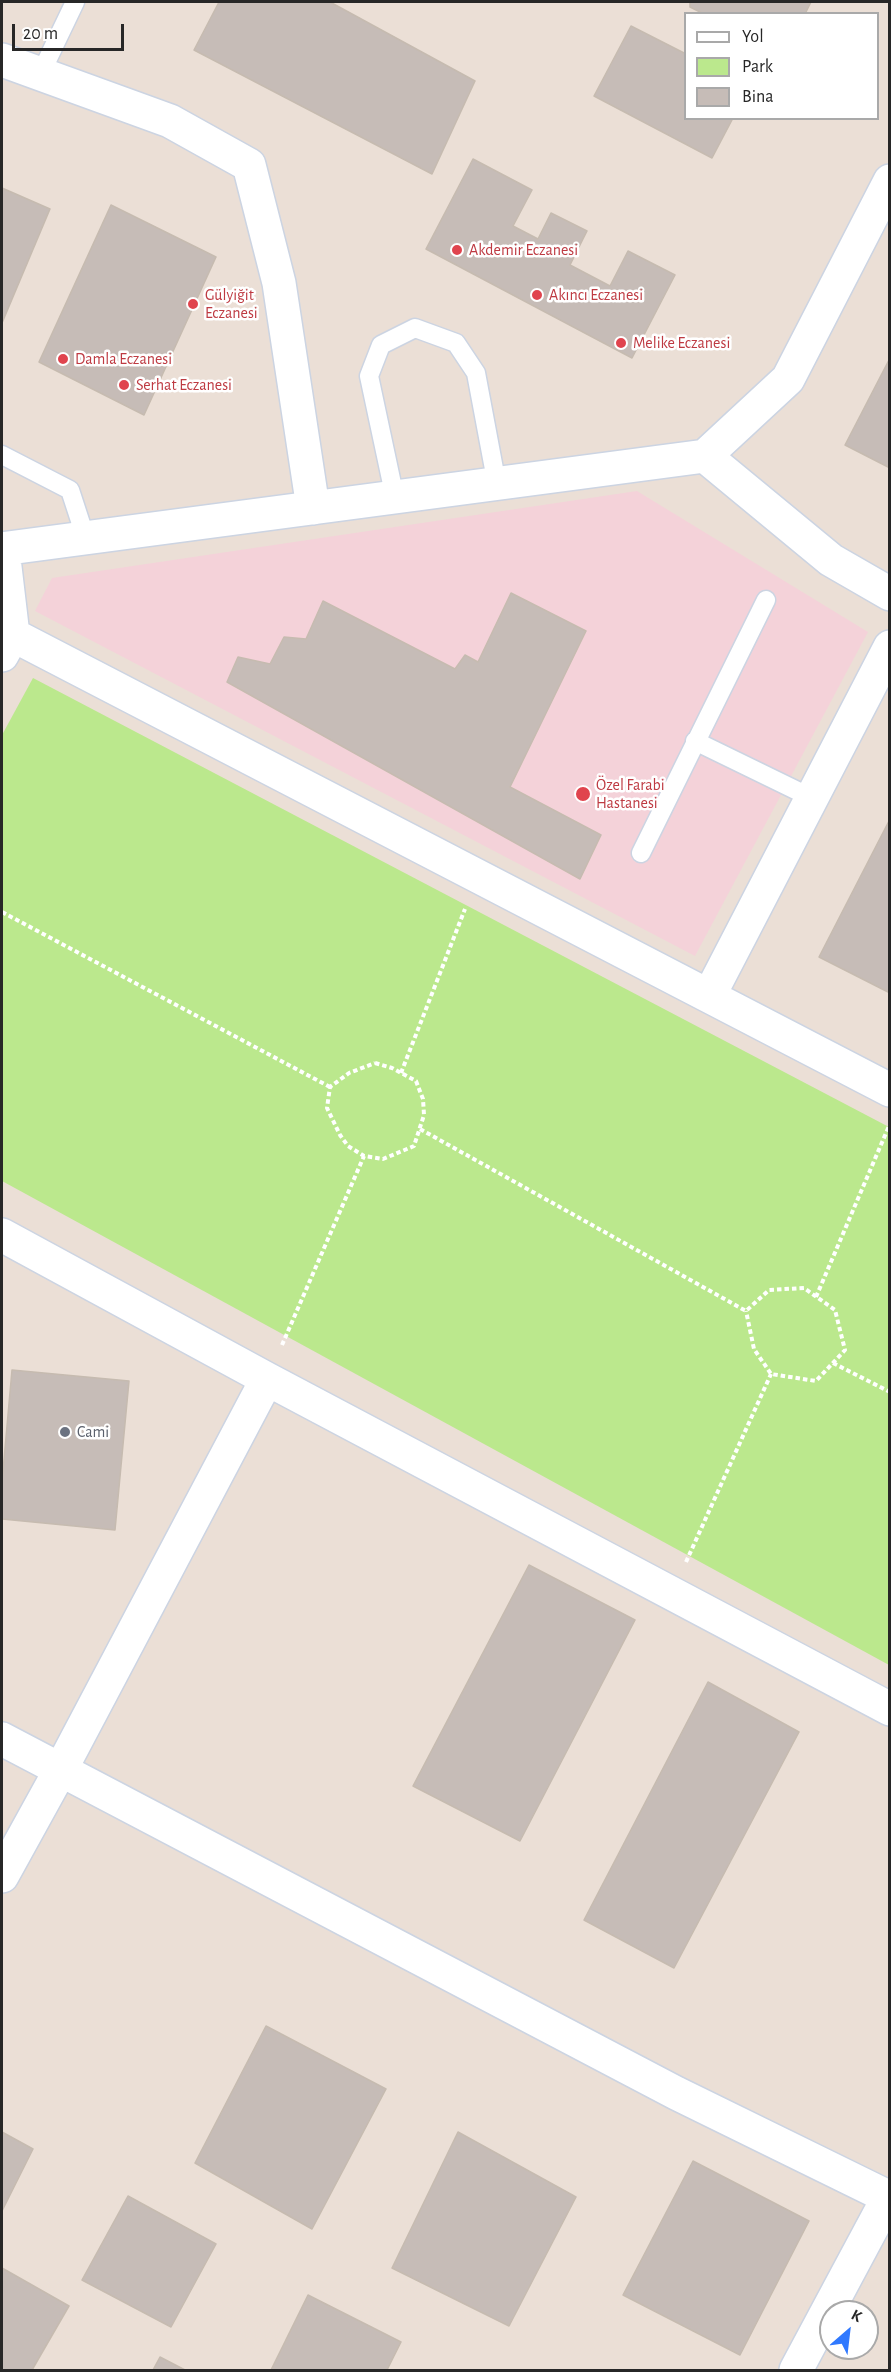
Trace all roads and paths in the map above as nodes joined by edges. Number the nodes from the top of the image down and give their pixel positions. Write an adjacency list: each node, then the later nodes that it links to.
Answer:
1 (75, 2): 3 (lane)
2 (2, 60): 3 (street)
3 (41, 73): 9 (street)
4 (890, 181): 6 (street)
5 (2, 455): 10 (lane)
6 (705, 456): 7 (street); 12 (street)
7 (497, 484): 8 (street); 8 (lane)
8 (395, 498): 9 (street)
9 (313, 508): 10 (street)
10 (86, 539): 11 (street)
11 (2, 550): 14 (street)
12 (890, 594)
13 (766, 600): 16 (lane)
14 (7, 645): 19 (street)
15 (890, 647): 17 (street)
16 (696, 741): 17 (lane); 18 (lane)
17 (812, 798): 21 (street)
18 (641, 853)
19 (478, 876): 21 (street); 22 (path)
20 (2, 912): 23 (path)
21 (709, 996): 24 (street)
22 (401, 1073): 23 (path); 26 (path)
23 (330, 1087): 27 (path)
24 (890, 1090)
25 (890, 1124): 29 (path)
26 (420, 1129): 27 (path); 30 (path)
27 (364, 1156): 33 (path)
28 (2, 1235): 33 (street)
29 (816, 1297): 30 (path); 31 (path)
30 (746, 1311): 32 (path)
31 (833, 1363): 32 (path); 34 (path)
32 (771, 1374): 35 (path)
33 (267, 1379): 35 (street); 38 (street)
34 (890, 1392)
35 (671, 1594): 36 (street)
36 (890, 1709)
37 (2, 1739): 38 (street)
38 (61, 1769): 39 (street); 40 (street)
39 (2, 1876)
40 (889, 2198): 41 (street)
41 (796, 2370)

